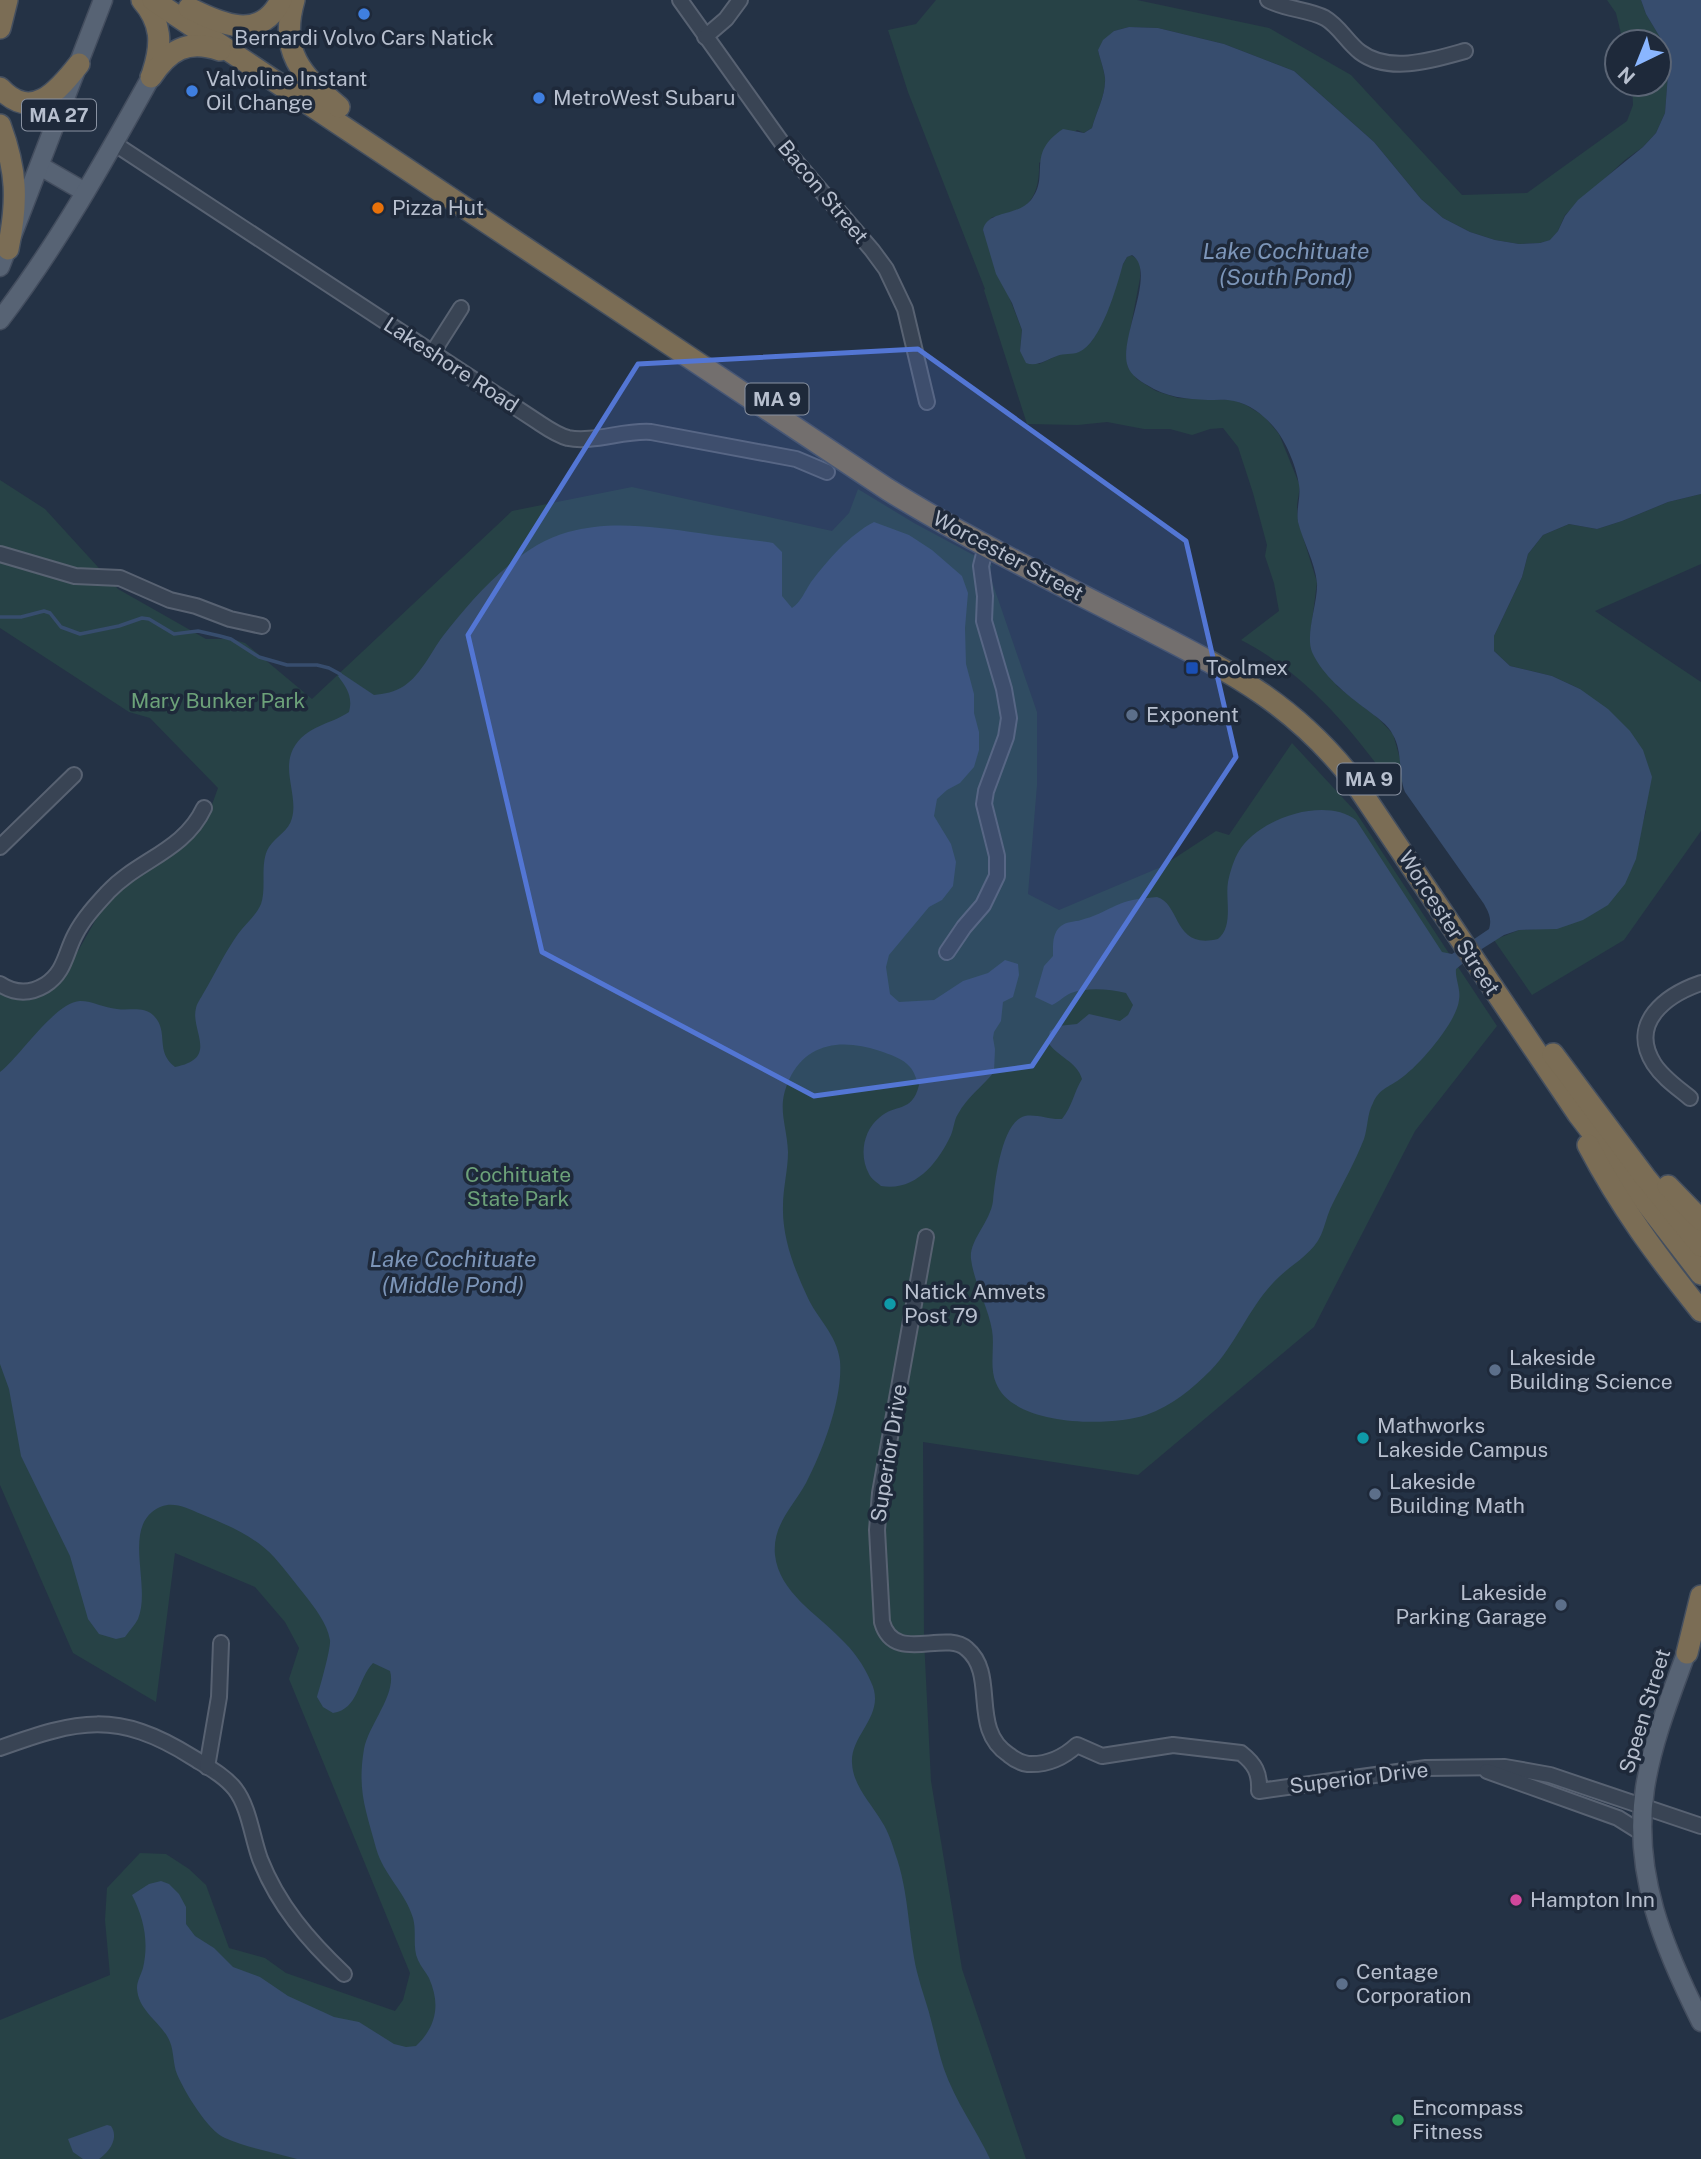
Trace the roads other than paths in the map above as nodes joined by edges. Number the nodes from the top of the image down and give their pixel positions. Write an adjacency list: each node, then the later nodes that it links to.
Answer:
1 (7, 0): 11 (highway)
2 (142, 0): 16 (highway)
3 (153, 0): 14 (highway, Worcester Street / MA 9)
4 (281, 0): 10 (highway)
5 (294, 0): 18 (highway)
6 (680, 0): 12 (street, Bacon Street)
7 (740, 0): 12 (street)
8 (1268, 0): 13 (street)
9 (102, 3): 15 (main road, MA 27)
10 (184, 4): 18 (highway, Worcester Street / MA 9)
11 (0, 28)
12 (705, 37): 27 (street, Bacon Street)
13 (1465, 51)
14 (240, 59): 16 (highway); 29 (highway, Worcester Street / MA 9)
15 (79, 64): 17 (highway); 21 (main road, MA 27)
16 (151, 77): 20 (main road)
17 (0, 88)
18 (339, 107): 35 (highway, Worcester Street / MA 9)
19 (0, 125): 23 (highway)
20 (115, 144): 22 (main road); 26 (street, Lakeshore Road)
21 (40, 166): 22 (main road); 23 (main road, MA 27)
22 (85, 192): 25 (main road)
23 (4, 258)
24 (461, 308): 26 (street)
25 (0, 320)
26 (433, 352): 28 (street, Lakeshore Road)
27 (927, 402)
28 (827, 472)
29 (986, 546): 35 (highway, Worcester Street / MA 9); 36 (street)
30 (0, 554): 31 (street)
31 (262, 625)
32 (74, 775): 34 (street)
33 (204, 808): 39 (street)
34 (0, 847)
35 (1464, 935): 37 (highway, Worcester Street / MA 9)
36 (947, 952)
37 (1479, 957): 40 (highway, Worcester Street / MA 9); 42 (highway, Worcester Street / MA 9)
38 (1701, 983): 41 (street)
39 (0, 984)
40 (1541, 1061): 46 (highway, Worcester Street / MA 9); 47 (highway)
41 (1690, 1098)
42 (1593, 1108): 43 (highway); 45 (highway, Worcester Street / MA 9)
43 (1701, 1220)
44 (926, 1237): 56 (street, Superior Drive)
45 (1701, 1246)
46 (1701, 1274)
47 (1701, 1311)
48 (1701, 1596): 51 (highway)
49 (1701, 1614): 51 (main road, Speen Street)
50 (221, 1643): 52 (street)
51 (1687, 1653): 57 (main road, Speen Street)
52 (213, 1737): 54 (street); 55 (street)
53 (0, 1748): 54 (street)
54 (191, 1756): 55 (street)
55 (207, 1767): 60 (street)
56 (1472, 1767): 57 (street, Superior Drive); 59 (street, Superior Drive)
57 (1643, 1808): 58 (street, Superior Drive); 59 (main road, Speen Street)
58 (1701, 1826)
59 (1642, 1833): 61 (main road, Speen Street)
60 (344, 1974)
61 (1684, 1988): 62 (main road); 63 (main road); 64 (main road, Speen Street)
62 (1701, 2006)
63 (1701, 2014)
64 (1701, 2022)

